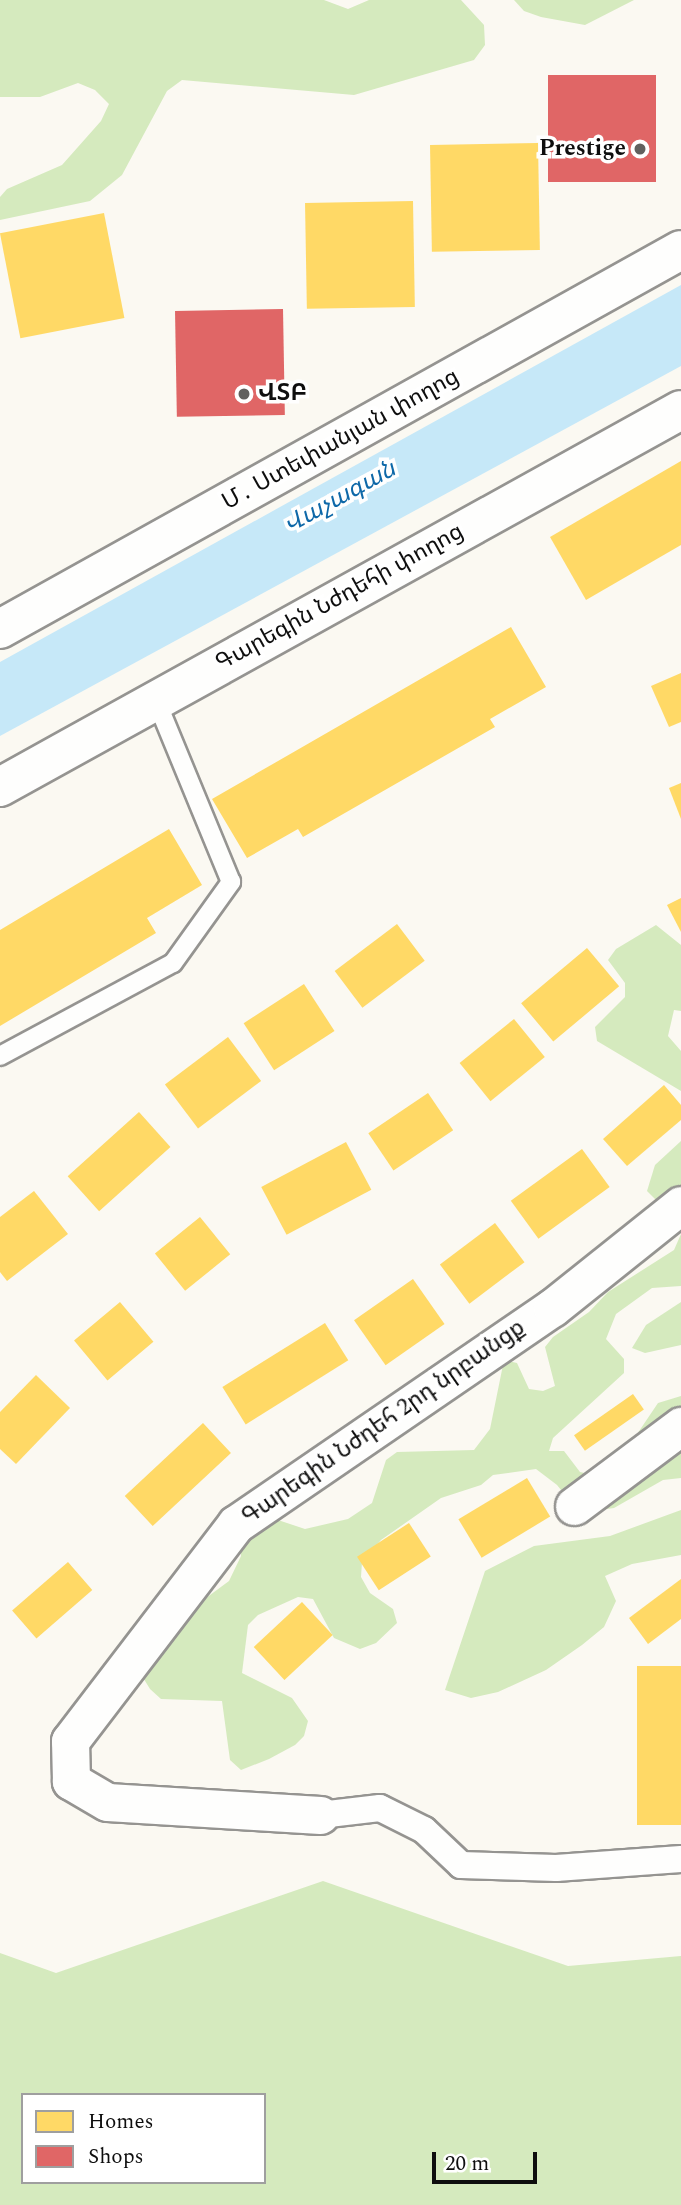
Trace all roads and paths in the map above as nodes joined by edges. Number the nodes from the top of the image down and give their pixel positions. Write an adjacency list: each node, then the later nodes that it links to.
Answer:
1 (681, 250): 3 (street, Մ․ Ստեփանյան փողոց)
2 (681, 410): 4 (street, Գարեգին Նժդեհի փողոց)
3 (0, 629)
4 (156, 700): 5 (street, Գարեգին Նժդեհի փողոց); 6 (lane)
5 (0, 787)
6 (0, 1056)
7 (681, 1205): 10 (street, Գարեգին Նժդեհ 2րդ նրբանցք)
8 (681, 1426): 9 (street)
9 (574, 1506)
10 (320, 1815): 11 (street)
11 (681, 1859)

